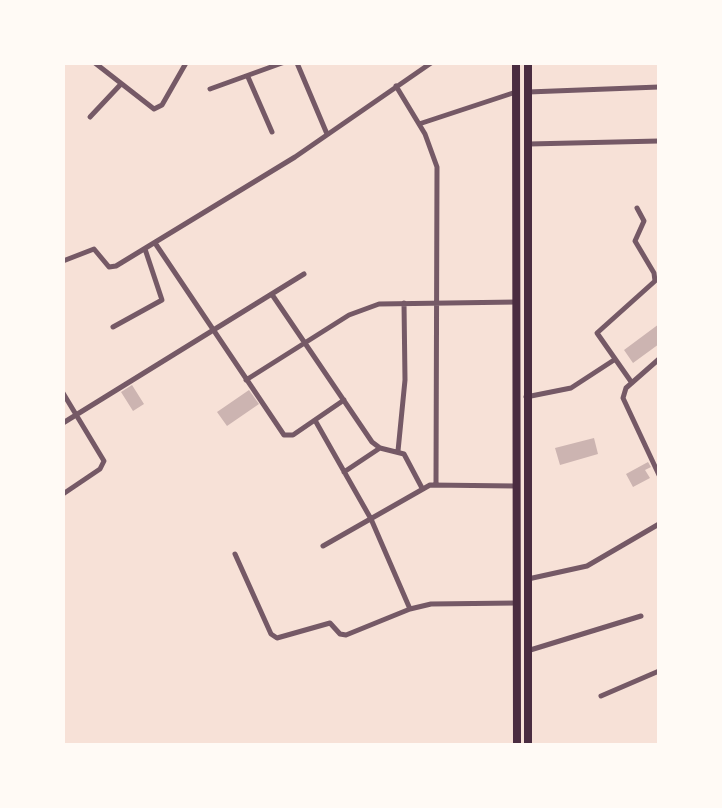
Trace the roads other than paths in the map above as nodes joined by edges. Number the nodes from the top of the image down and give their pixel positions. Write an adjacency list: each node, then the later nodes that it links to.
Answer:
1 (95, 63): 9 (street)
2 (186, 63): 9 (street)
3 (282, 63): 8 (street)
4 (297, 63): 18 (street)
5 (431, 63): 10 (street)
6 (516, 63): 13 (highway)
7 (528, 63): 14 (highway)
8 (248, 77): 12 (street); 17 (street)
9 (121, 84): 15 (street)
10 (396, 86): 16 (street); 18 (street)
11 (659, 87): 14 (street)
12 (209, 89)
13 (516, 92): 16 (street); 27 (highway)
14 (528, 92): 20 (highway)
15 (90, 117)
16 (419, 124): 29 (street)
17 (271, 131)
18 (327, 134): 22 (street)
19 (659, 141): 20 (street)
20 (528, 144): 38 (highway)
21 (637, 208): 34 (street)
22 (155, 243): 23 (street); 31 (street)
23 (145, 248): 24 (street); 30 (street)
24 (63, 261)
25 (304, 274): 26 (street)
26 (272, 296): 31 (street); 32 (street)
27 (517, 302): 29 (street); 48 (highway)
28 (404, 303): 29 (street); 32 (street); 44 (street)
29 (438, 304): 47 (street)
30 (113, 327)
31 (212, 331): 35 (street); 40 (street)
32 (304, 341): 35 (street); 39 (street)
33 (659, 359): 36 (street)
34 (614, 360): 36 (street); 38 (street)
35 (246, 380): 41 (street)
36 (632, 383): 46 (street)
37 (63, 393): 40 (street)
38 (526, 397): 55 (highway)
39 (344, 400): 41 (street); 43 (street)
40 (76, 415): 42 (street); 50 (street)
41 (316, 422): 45 (street)
42 (63, 423)
43 (380, 448): 44 (street); 45 (street)
44 (397, 451): 49 (street)
45 (344, 472): 51 (street)
46 (659, 475)
47 (436, 483): 48 (street); 49 (street)
48 (515, 486): 56 (highway)
49 (422, 488): 51 (street)
50 (63, 494)
51 (371, 519): 53 (street); 57 (street)
52 (659, 524): 55 (street)
53 (323, 546)
54 (234, 554): 57 (street)
55 (527, 579): 59 (highway)
56 (516, 603): 57 (street); 62 (highway)
57 (410, 609)
58 (641, 616): 59 (street)
59 (526, 652): 63 (highway)
60 (659, 671): 61 (street)
61 (601, 696)
62 (516, 745)
63 (528, 745)

